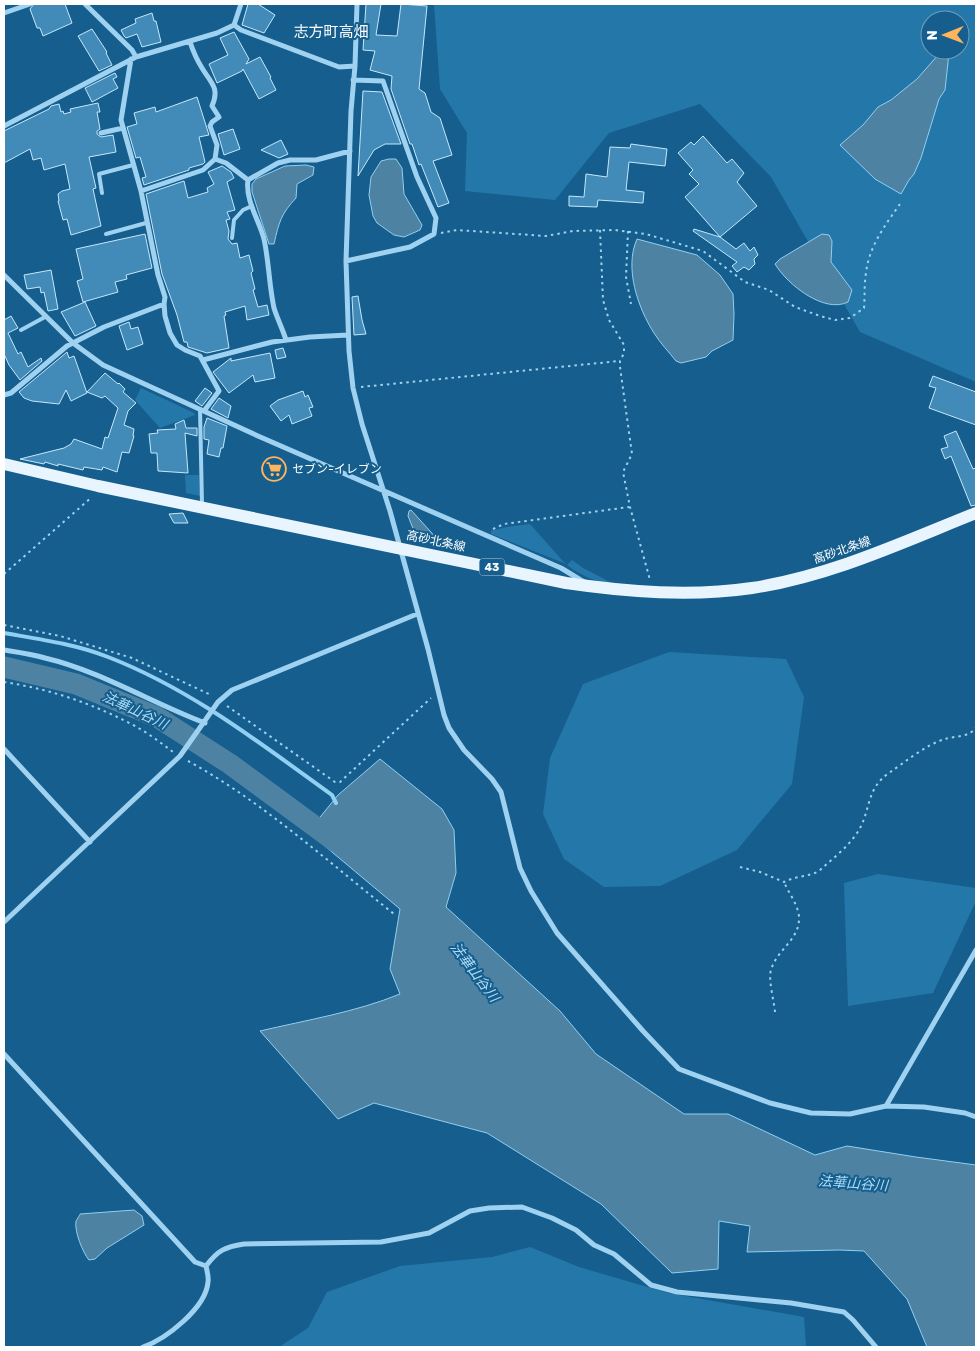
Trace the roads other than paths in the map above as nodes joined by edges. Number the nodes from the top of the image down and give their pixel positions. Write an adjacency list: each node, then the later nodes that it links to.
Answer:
1 (30, 4): 5 (street)
2 (85, 4): 8 (street)
3 (241, 4): 6 (street)
4 (357, 4): 9 (street)
5 (4, 13)
6 (234, 25): 7 (street); 9 (street)
7 (190, 42): 8 (street); 15 (street)
8 (134, 58): 11 (street); 12 (street)
9 (355, 66): 10 (street)
10 (353, 80): 14 (street); 24 (street)
11 (4, 126)
12 (123, 128): 13 (street); 16 (street)
13 (101, 133)
14 (350, 151): 17 (street); 24 (street)
15 (216, 159): 17 (street); 18 (street)
16 (133, 165): 18 (street); 19 (lane)
17 (248, 180): 20 (street)
18 (141, 190): 21 (street)
19 (102, 193)
20 (252, 206): 23 (lane); 30 (street)
21 (146, 223): 22 (lane); 26 (street)
22 (106, 234)
23 (232, 238)
24 (346, 261): 29 (street)
25 (4, 276): 27 (street)
26 (164, 304): 31 (street); 32 (street)
27 (45, 317): 28 (lane); 31 (street)
28 (21, 330)
29 (348, 335): 30 (street); 36 (street)
30 (286, 340): 32 (street)
31 (73, 343): 33 (street); 34 (street)
32 (203, 360): 34 (street)
33 (4, 395)
34 (202, 410): 36 (street); 37 (lane)
35 (4, 464): 37 (main road, 高砂北条線 / 43)
36 (384, 491): 39 (street); 40 (street)
37 (202, 507): 39 (main road, 高砂北条線 / 43)
38 (976, 513): 40 (main road, 高砂北条線 / 43)
39 (400, 548): 40 (main road, 高砂北条線 / 43); 41 (street)
40 (594, 587)
41 (417, 614): 43 (street); 49 (street)
42 (4, 650): 43 (street)
43 (205, 723): 45 (street)
44 (4, 749): 45 (street)
45 (90, 842): 46 (street)
46 (4, 922)
47 (976, 950): 49 (street)
48 (4, 1054): 51 (street)
49 (886, 1106): 50 (street)
50 (976, 1117)
51 (206, 1266): 52 (street); 53 (street)
52 (143, 1347)
53 (876, 1347)

